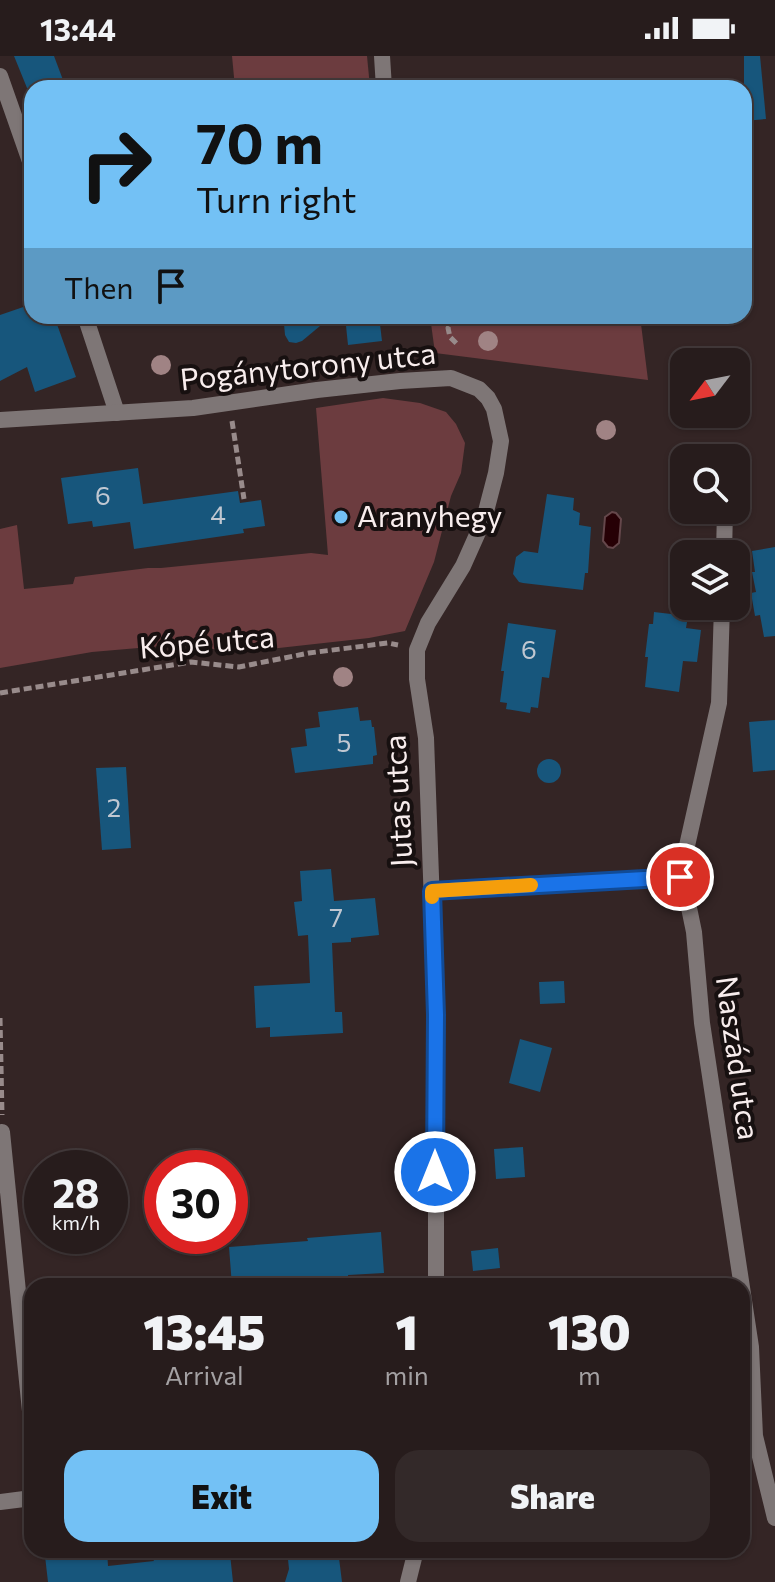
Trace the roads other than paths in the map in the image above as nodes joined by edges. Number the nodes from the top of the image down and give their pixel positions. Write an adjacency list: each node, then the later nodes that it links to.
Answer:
1 (382, 56): 3 (street)
2 (0, 76): 4 (street)
3 (384, 80)
4 (24, 144)
5 (88, 324): 6 (street)
6 (117, 413): 7 (street, Pogánytorony utca); 9 (street, Pogánytorony utca)
7 (0, 420)
8 (722, 620): 10 (street, Naszád utca)
9 (417, 650): 11 (street, Jutas utca)
10 (680, 877): 11 (street); 14 (street, Naszád utca)
11 (432, 891): 13 (street, Jutas utca)
12 (2, 1132): 16 (street)
13 (436, 1278)
14 (741, 1278)
15 (750, 1340): 19 (street, Naszád utca)
16 (24, 1351)
17 (24, 1499): 18 (street)
18 (0, 1502)
19 (775, 1518)
20 (414, 1558): 21 (street)
21 (408, 1582)

